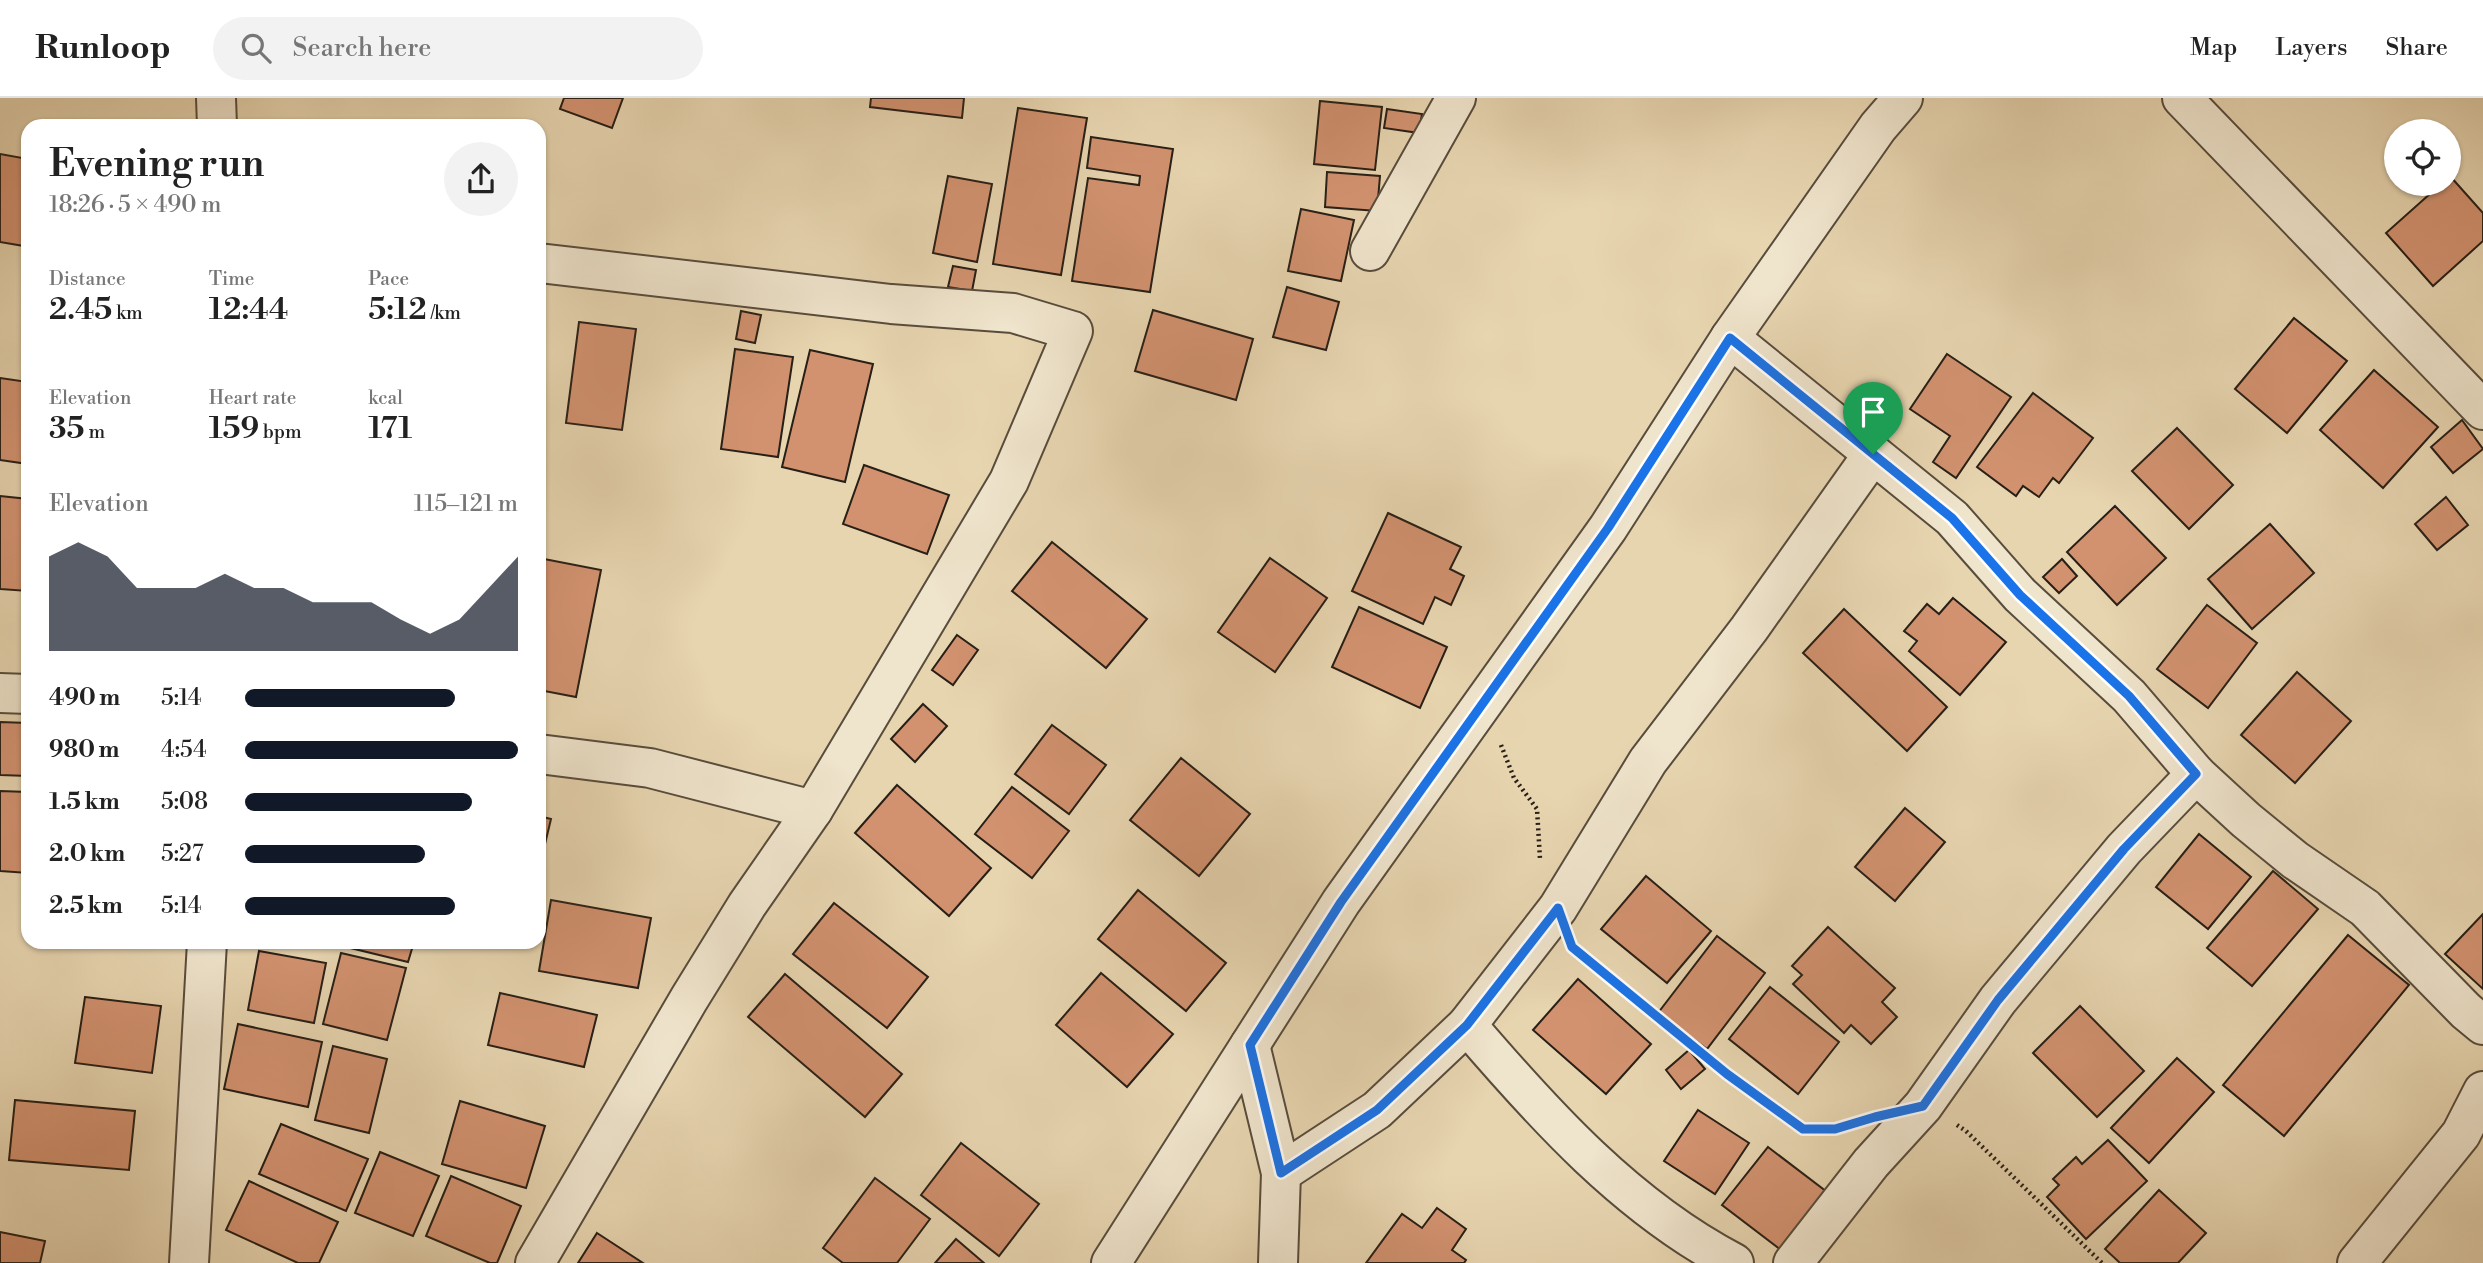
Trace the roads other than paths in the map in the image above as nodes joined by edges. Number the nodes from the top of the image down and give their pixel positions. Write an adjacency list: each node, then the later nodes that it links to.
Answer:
1 (216, 98): 5 (street)
2 (1456, 98): 6 (street)
3 (1903, 98): 8 (street)
4 (2182, 98): 9 (street)
5 (217, 119)
6 (1370, 251)
7 (546, 264): 15 (street)
8 (1730, 338): 10 (street); 19 (street)
9 (2483, 410)
10 (1873, 454): 14 (street); 17 (street)
11 (0, 693): 12 (street)
12 (21, 694)
13 (546, 755): 15 (street)
14 (2196, 774): 18 (street); 27 (street)
15 (813, 810): 23 (street)
16 (207, 949): 22 (street)
17 (1467, 1025): 21 (street); 26 (street)
18 (2483, 1025)
19 (1250, 1045): 21 (street); 24 (street)
20 (2483, 1091): 28 (street)
21 (1281, 1173): 25 (street)
22 (188, 1263)
23 (535, 1263)
24 (1111, 1263)
25 (1278, 1263)
26 (1734, 1263)
27 (1793, 1263)
28 (2357, 1263)

